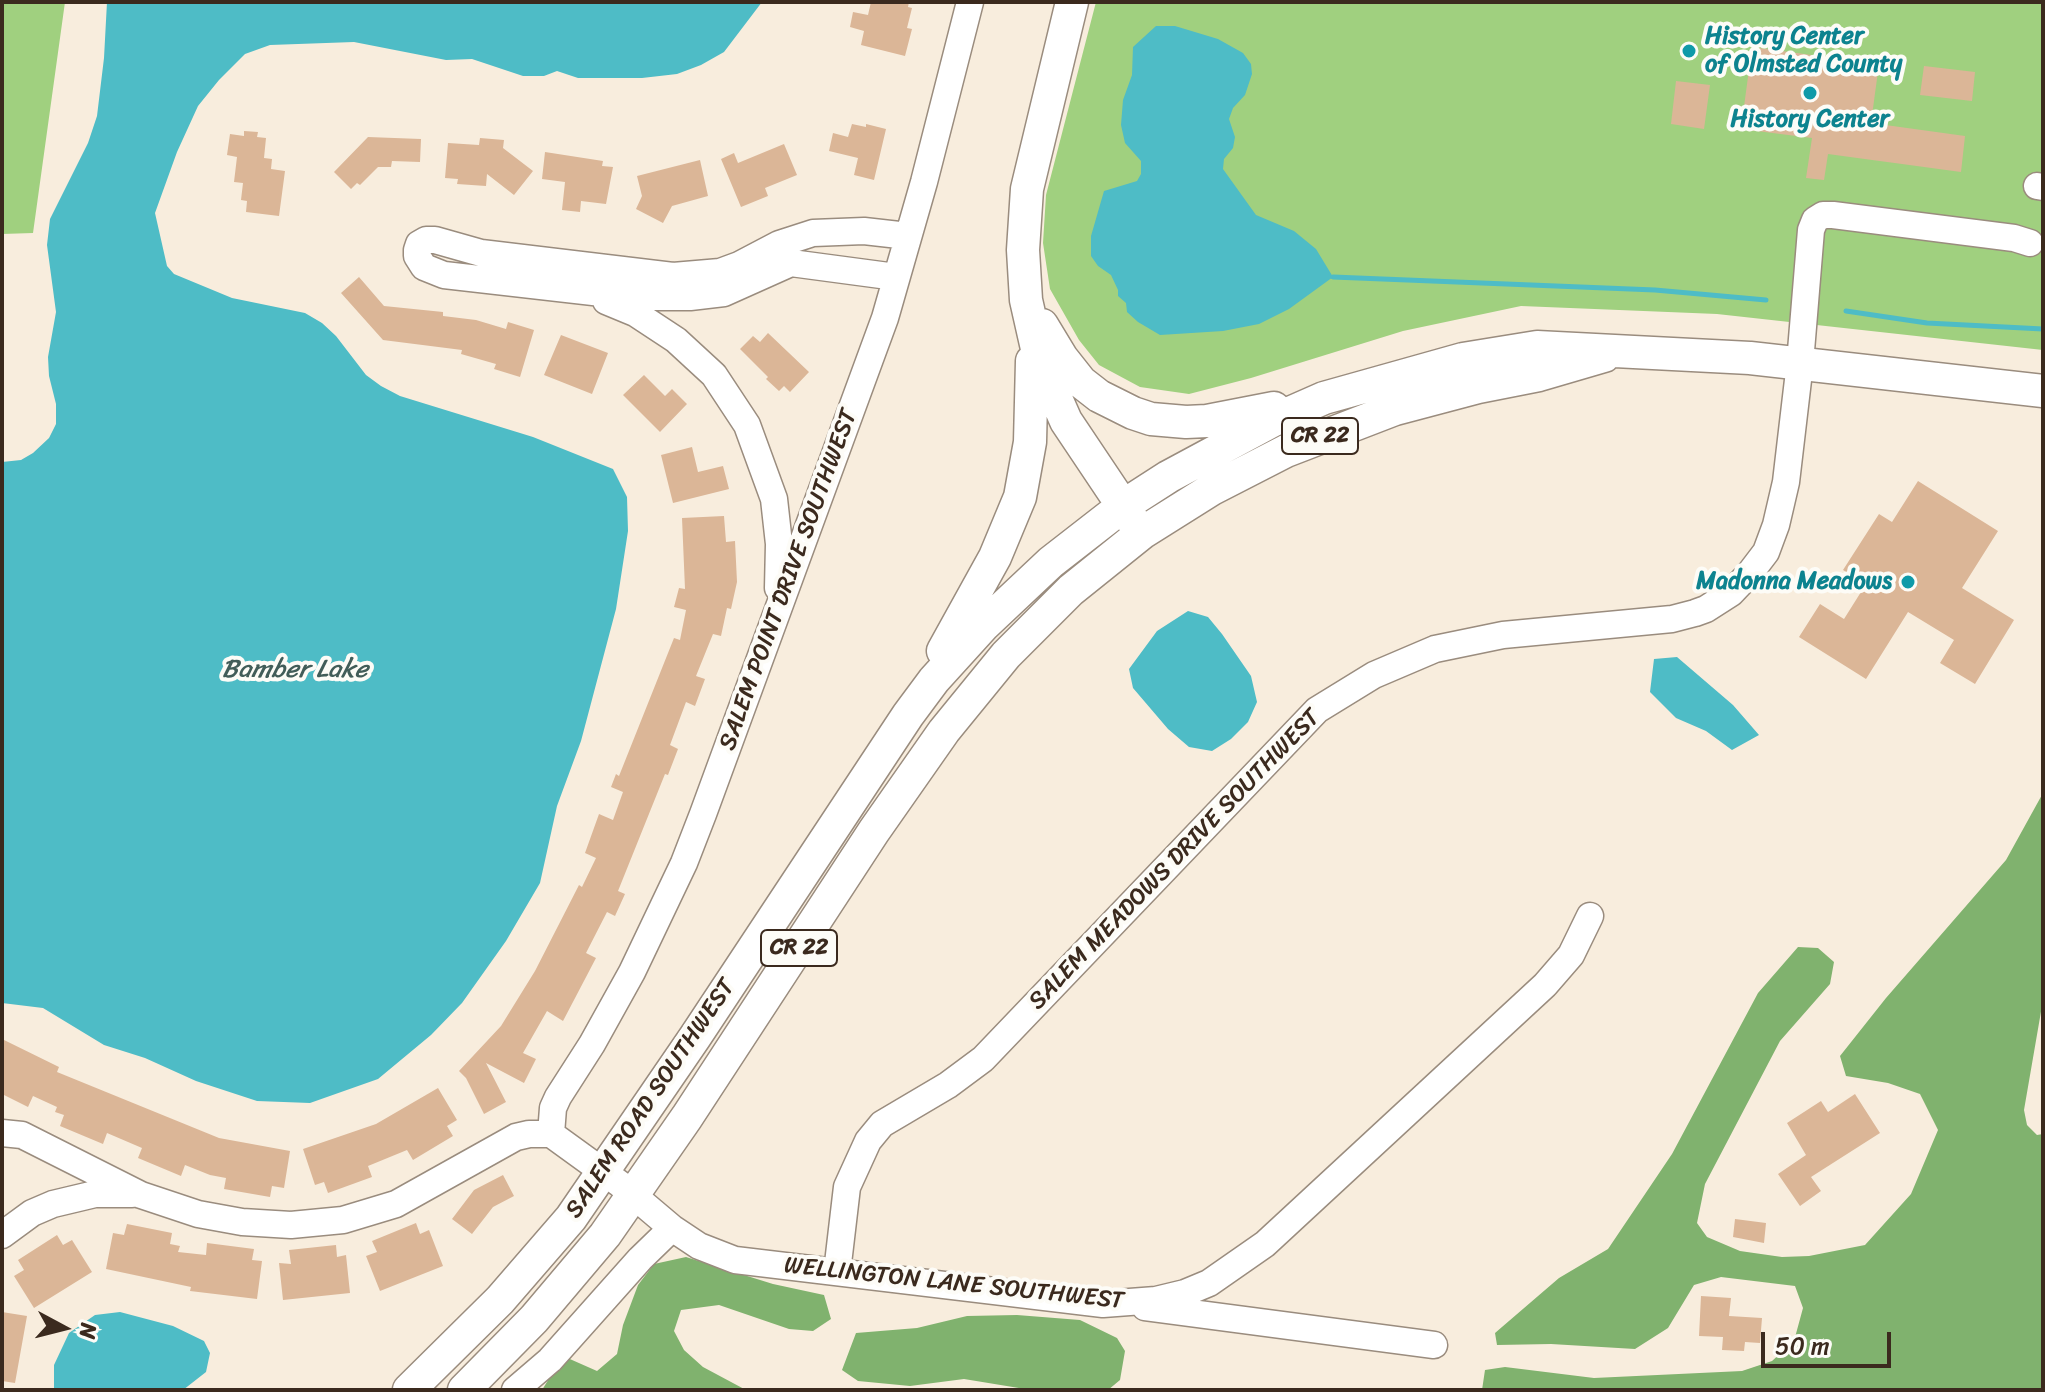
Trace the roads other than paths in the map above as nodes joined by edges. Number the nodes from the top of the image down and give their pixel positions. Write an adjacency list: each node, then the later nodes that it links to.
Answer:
1 (970, 2): 3 (street, SALEM POINT DRIVE SOUTHWEST)
2 (1072, 2): 7 (main road)
3 (908, 236): 5 (street, SALEM POINT DRIVE SOUTHWEST); 6 (street)
4 (2030, 243): 10 (street, SALEM MEADOWS DRIVE SOUTHWEST)
5 (896, 277): 6 (street); 15 (street, SALEM POINT DRIVE SOUTHWEST)
6 (572, 290): 15 (street)
7 (1026, 300): 8 (main road); 12 (main road)
8 (1032, 334): 13 (main road); 16 (main road)
9 (1611, 353): 10 (main road, CR 22); 12 (main road, CR 22); 14 (main road, CR 22)
10 (1800, 363): 11 (main road, CR 22); 24 (street, SALEM MEADOWS DRIVE SOUTHWEST)
11 (2043, 391)
12 (1324, 398): 13 (main road, CR 22)
13 (1123, 506): 14 (main road); 16 (main road, SALEM ROAD SOUTHWEST / CR 22)
14 (1142, 533): 20 (main road, SALEM ROAD SOUTHWEST / CR 22)
15 (777, 605): 19 (street, SALEM POINT DRIVE SOUTHWEST)
16 (908, 715): 20 (main road, SALEM ROAD SOUTHWEST / CR 22)
17 (1590, 916): 25 (street, WELLINGTON LANE SOUTHWEST)
18 (2, 1133): 21 (street)
19 (551, 1134): 20 (street); 21 (street)
20 (620, 1184): 22 (street, WELLINGTON LANE SOUTHWEST); 27 (main road, SALEM ROAD SOUTHWEST / CR 22); 28 (main road, SALEM ROAD SOUTHWEST / CR 22)
21 (141, 1195): 23 (street)
22 (672, 1228): 24 (street, WELLINGTON LANE SOUTHWEST); 29 (street)
23 (2, 1235)
24 (837, 1272): 25 (street, WELLINGTON LANE SOUTHWEST)
25 (1130, 1303): 26 (street)
26 (1434, 1345)
27 (409, 1390)
28 (464, 1390)
29 (515, 1390)

